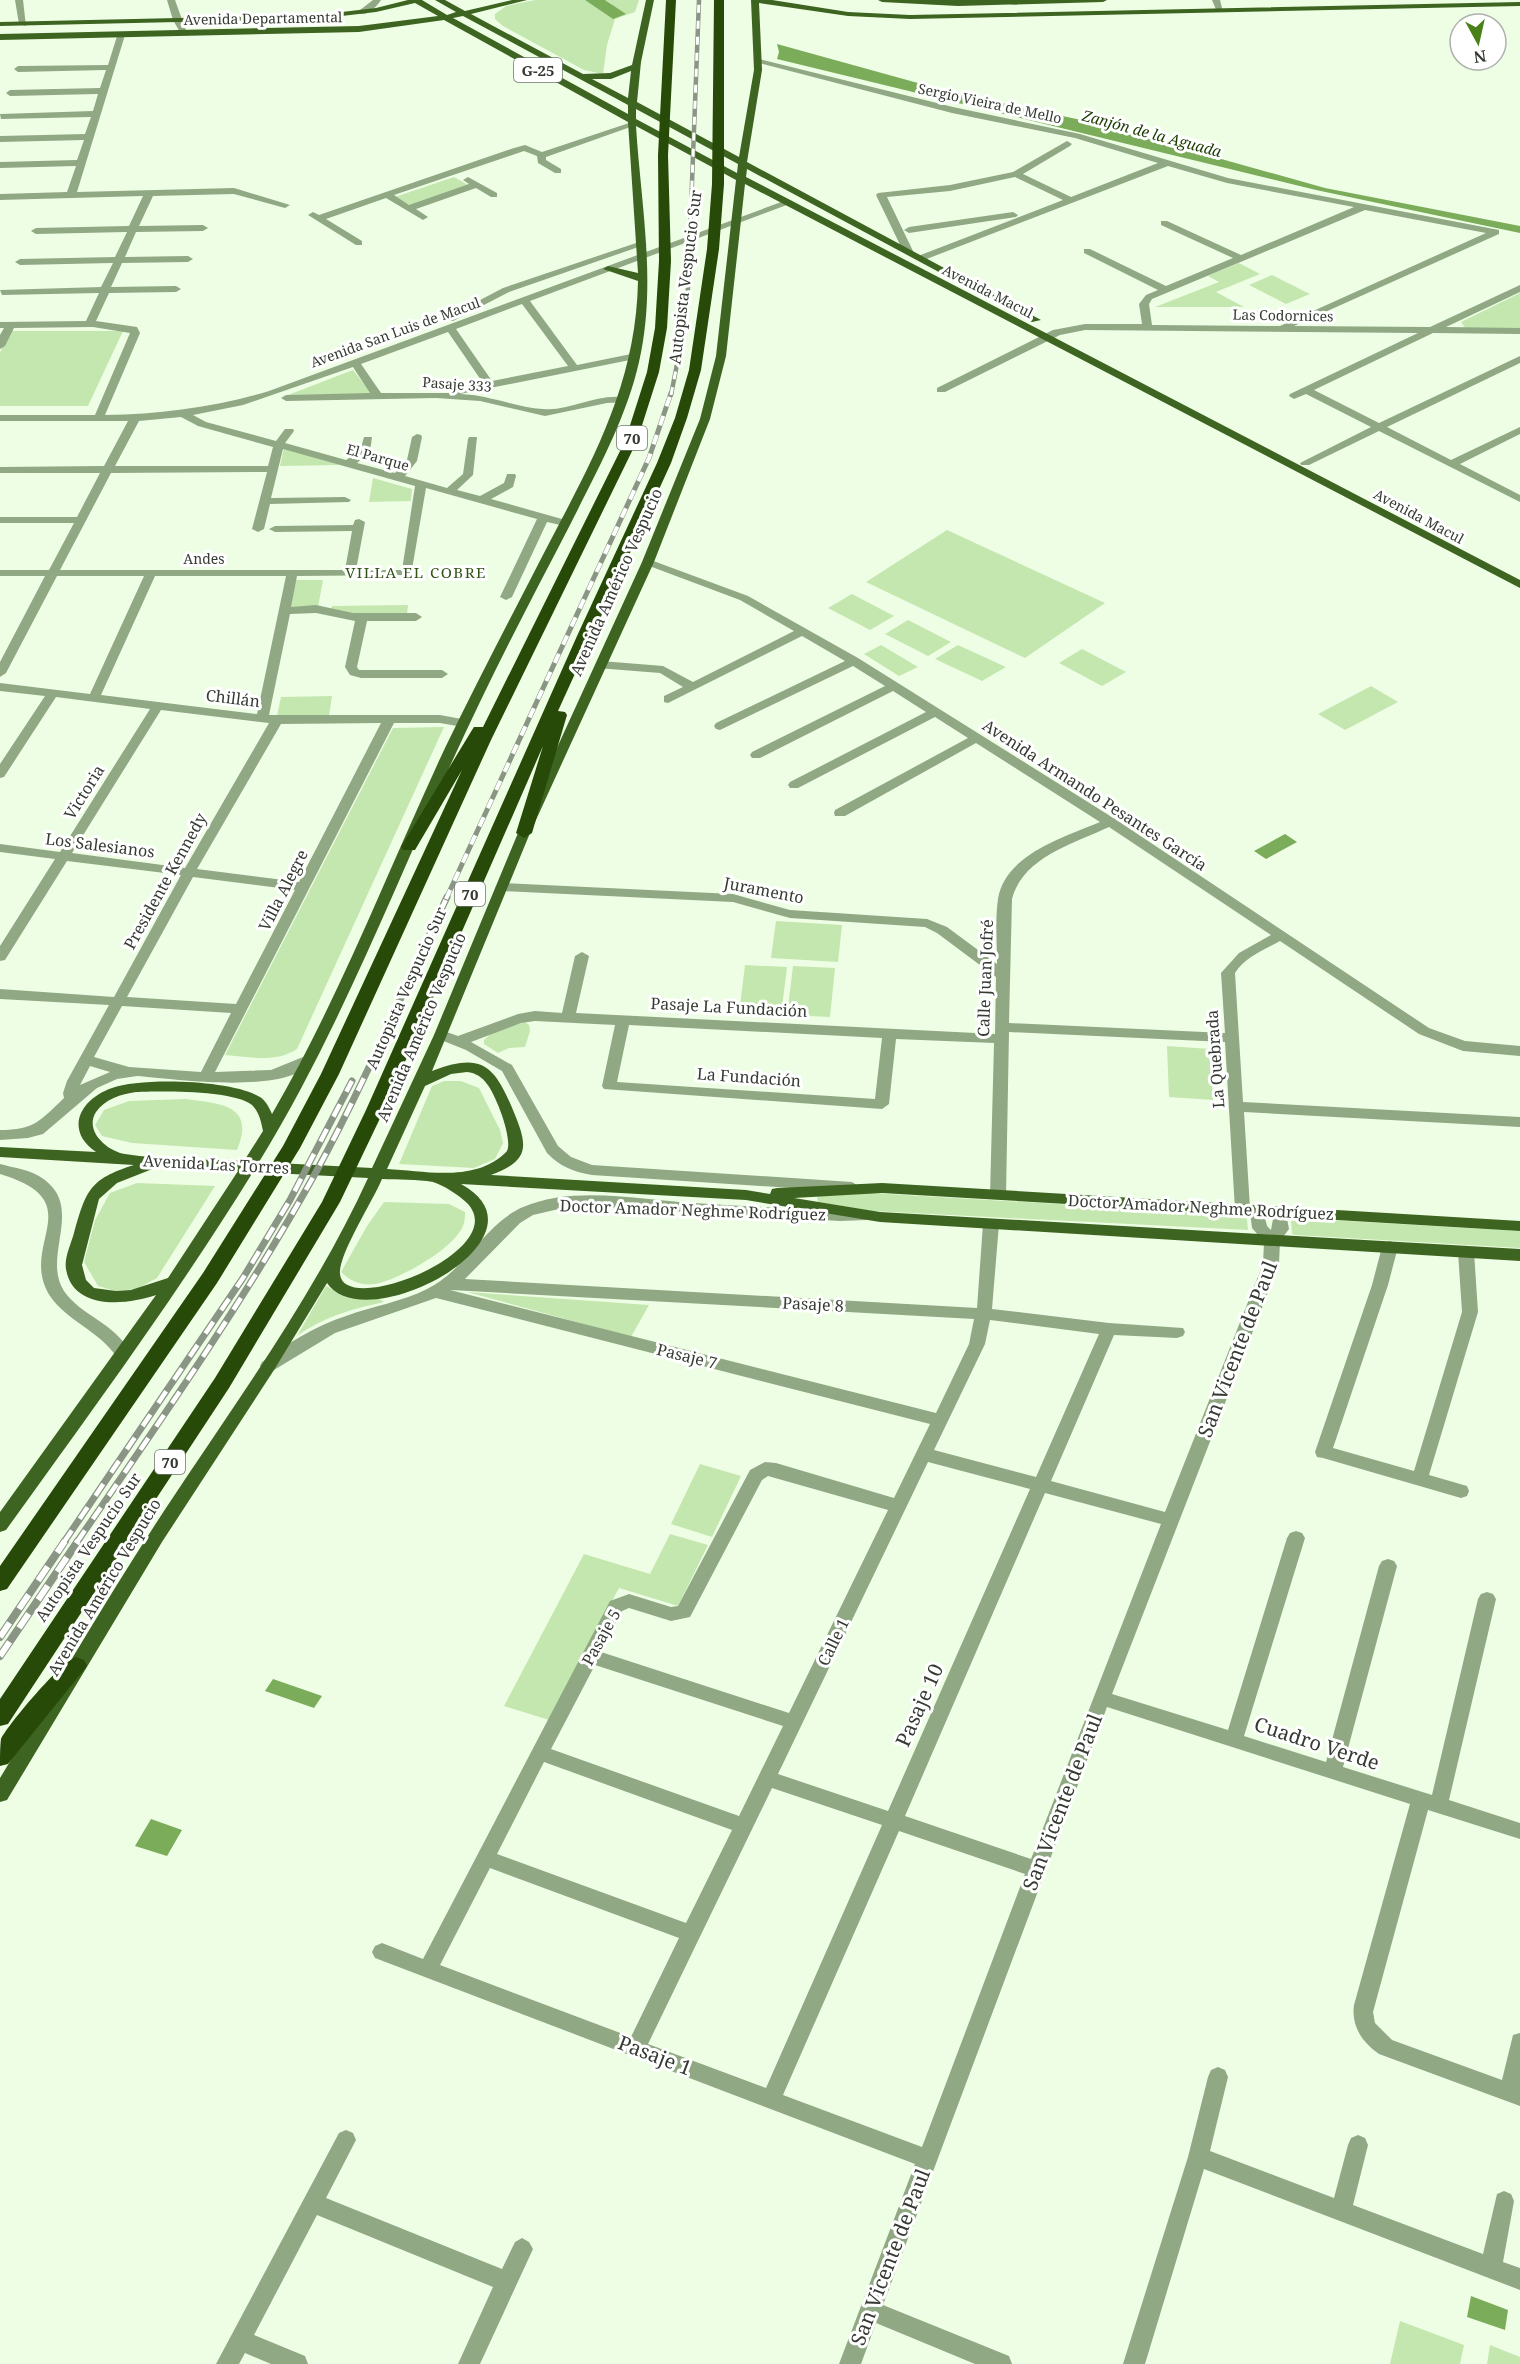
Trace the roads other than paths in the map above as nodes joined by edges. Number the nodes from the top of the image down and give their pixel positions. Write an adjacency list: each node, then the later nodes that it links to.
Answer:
1 (19, 0): 24 (street)
2 (171, 0): 22 (street)
3 (377, 0): 18 (street)
4 (416, 0): 18 (main road, Avenida Departamental); 20 (main road, G-25)
5 (439, 0): 19 (main road, G-25)
6 (523, 0): 15 (main road, Avenida Departamental)
7 (650, 0): 31 (main road)
8 (671, 0): 159 (highway, Autopista Vespucio Sur / 70)
9 (719, 0): 158 (highway, Autopista Vespucio Sur / 70)
10 (755, 0): 16 (main road); 21 (main road, Avenida Américo Vespucio)
11 (882, 0): 12 (main road)
12 (1102, 0)
13 (1216, 0): 17 (street)
14 (1520, 4): 17 (main road)
15 (502, 5): 19 (main road, Avenida Departamental); 25 (main road)
16 (801, 8): 17 (main road); 21 (main road)
17 (1220, 10)
18 (363, 12): 22 (main road, Avenida Departamental)
19 (464, 14): 20 (main road, Avenida Departamental); 25 (main road, Avenida Macul / G-25)
20 (446, 17): 26 (main road, Avenida Departamental); 39 (main road, Avenida Macul / G-25)
21 (764, 17): 29 (main road, Avenida Américo Vespucio)
22 (177, 20): 24 (main road, Avenida Departamental); 26 (street)
23 (0, 24): 24 (main road, Avenida Departamental)
24 (23, 24)
25 (493, 29): 33 (main road, Avenida Macul / G-25)
26 (185, 34): 27 (main road, Avenida Departamental)
27 (121, 35): 28 (main road, Avenida Departamental); 30 (street)
28 (0, 38)
29 (758, 57): 46 (main road, Avenida Américo Vespucio); 48 (street, Sergio Vieira de Mello)
30 (111, 67): 32 (street); 34 (street)
31 (634, 67): 33 (main road); 36 (main road)
32 (18, 69)
33 (579, 74): 36 (main road, Avenida Macul / G-25)
34 (104, 91): 35 (street); 37 (street)
35 (10, 93)
36 (632, 102): 39 (main road); 46 (main road, Avenida Macul / G-25)
37 (96, 114): 38 (street); 41 (street)
38 (1, 116)
39 (632, 122): 40 (street); 42 (main road); 53 (main road, Avenida Macul / G-25)
40 (606, 134): 42 (street); 45 (street)
41 (89, 137): 43 (street); 47 (street)
42 (633, 138): 74 (main road)
43 (0, 140)
44 (1067, 144): 52 (street)
45 (542, 155): 50 (street); 51 (street)
46 (743, 161): 53 (main road, Avenida Américo Vespucio); 76 (main road, Avenida Macul)
47 (81, 163): 49 (street); 56 (street)
48 (1166, 163): 60 (street); 64 (street, Sergio Vieira de Mello)
49 (0, 165)
50 (558, 171)
51 (454, 172): 54 (street); 57 (street)
52 (1016, 174): 60 (street); 76 (street)
53 (741, 178): 61 (main road, Avenida Macul); 67 (main road, Avenida Américo Vespucio)
54 (476, 185): 58 (street); 65 (street)
55 (149, 194): 56 (street); 62 (street); 70 (street)
56 (71, 195): 59 (street)
57 (387, 195): 65 (street); 73 (street)
58 (494, 195)
59 (0, 197)
60 (1071, 200): 63 (street)
61 (787, 203): 67 (street, Avenida San Luis de Macul); 99 (main road, Avenida Macul)
62 (285, 205)
63 (1051, 207): 71 (street); 77 (street)
64 (1363, 207): 78 (street); 96 (street, Sergio Vieira de Mello)
65 (410, 208): 66 (street)
66 (423, 217)
67 (736, 221): 74 (street, Avenida San Luis de Macul); 145 (main road, Avenida Américo Vespucio)
68 (1164, 223): 78 (street)
69 (202, 228): 70 (street)
70 (133, 229): 72 (street); 80 (street)
71 (909, 230)
72 (36, 231)
73 (359, 243)
74 (642, 250): 82 (street, Avenida San Luis de Macul); 83 (street, Avenida San Luis de Macul); 85 (main road)
75 (1087, 250): 89 (street)
76 (908, 251): 77 (main road, Avenida Macul)
77 (921, 258): 99 (main road, Avenida Macul)
78 (1241, 258): 89 (street)
79 (188, 259): 80 (street)
80 (118, 261): 81 (street); 88 (street)
81 (20, 262)
82 (568, 267): 84 (street); 114 (street, Avenida San Luis de Macul)
83 (608, 269): 84 (street, Avenida San Luis de Macul); 85 (main road)
84 (578, 280): 91 (street, Avenida San Luis de Macul)
85 (644, 280): 101 (main road)
86 (1520, 288): 97 (street)
87 (176, 289): 88 (street)
88 (105, 290): 90 (street); 92 (street)
89 (1166, 290): 94 (street)
90 (2, 292)
91 (524, 300): 95 (street, Avenida San Luis de Macul); 104 (street)
92 (93, 324): 93 (street); 114 (street)
93 (5, 325): 100 (street)
94 (1147, 327): 96 (street, Las Codornices); 99 (street, Las Codornices)
95 (451, 328): 103 (street, Avenida San Luis de Macul); 105 (street)
96 (1279, 328): 97 (street, Las Codornices)
97 (1433, 330): 98 (street, Las Codornices); 107 (street)
98 (1520, 331)
99 (1052, 334): 106 (street, Las Codornices); 125 (main road, Avenida Macul); 152 (main road, Avenida Macul)
100 (0, 346)
101 (636, 356): 104 (street); 112 (main road)
102 (1520, 359): 118 (street)
103 (355, 362): 111 (street); 115 (street, Avenida San Luis de Macul)
104 (574, 368): 105 (street)
105 (490, 385): 108 (street)
106 (941, 390)
107 (1306, 390): 109 (street); 118 (street)
108 (436, 395): 111 (street, Pasaje 333); 112 (street, Pasaje 333)
109 (1294, 396)
110 (286, 398): 111 (street, Pasaje 333)
111 (378, 398)
112 (623, 400): 142 (main road)
113 (0, 411): 114 (street, Avenida San Luis de Macul)
114 (100, 414): 116 (street, Avenida San Luis de Macul); 117 (street, Avenida San Luis de Macul)
115 (185, 415): 117 (street, Avenida San Luis de Macul); 124 (street, El Parque)
116 (0, 418)
117 (135, 418): 130 (street)
118 (1379, 427): 125 (street); 127 (street)
119 (1520, 430): 127 (street)
120 (289, 431): 124 (street)
121 (417, 437): 132 (street)
122 (368, 439): 126 (street)
123 (473, 439): 134 (street)
124 (279, 444): 126 (street, El Parque); 128 (street)
125 (1305, 462): 151 (main road, Avenida Macul)
126 (348, 464): 132 (street, El Parque)
127 (1451, 464): 135 (street)
128 (272, 469): 130 (street); 138 (street)
129 (0, 470): 130 (street)
130 (107, 470): 141 (street)
131 (511, 476): 137 (street)
132 (397, 478): 133 (street, El Parque)
133 (421, 484): 134 (street, El Parque); 150 (street, Andes)
134 (449, 492): 137 (street, El Parque)
135 (1520, 499)
136 (345, 500): 138 (street)
137 (482, 500): 139 (street, El Parque)
138 (265, 501): 143 (street)
139 (544, 517): 142 (street, El Parque); 153 (street)
140 (0, 520): 141 (street)
141 (80, 520): 147 (street)
142 (565, 523): 175 (main road)
143 (258, 529)
144 (275, 529): 150 (street)
145 (648, 562): 157 (street, Avenida Armando Pesantes García); 161 (main road, Avenida Américo Vespucio)
146 (0, 573): 147 (street, Andes)
147 (52, 573): 148 (street, Andes); 162 (street)
148 (151, 573): 149 (street, Andes); 168 (street)
149 (292, 573): 150 (street, Andes); 154 (street)
150 (350, 573)
151 (1520, 575)
152 (1520, 585)
153 (506, 597)
154 (284, 611): 156 (street); 172 (street)
155 (416, 616): 156 (street)
156 (362, 617): 163 (street)
157 (804, 631): 160 (street, Avenida Armando Pesantes García); 166 (street)
158 (584, 636): 183 (highway); 256 (highway, Autopista Vespucio Sur / 70)
159 (527, 651): 184 (highway); 251 (highway, Autopista Vespucio Sur / 70)
160 (854, 661): 164 (street, Avenida Armando Pesantes García); 176 (street)
161 (601, 665): 166 (street); 183 (main road, Avenida Américo Vespucio)
162 (0, 673)
163 (442, 674)
164 (894, 686): 171 (street, Avenida Armando Pesantes García); 178 (street)
165 (0, 687): 167 (street, Chillán)
166 (693, 687): 169 (street)
167 (53, 693): 168 (street, Chillán); 179 (street)
168 (94, 698): 170 (street, Chillán)
169 (668, 699)
170 (158, 705): 172 (street, Chillán); 186 (street, Victoria)
171 (935, 712): 177 (street, Avenida Armando Pesantes García); 180 (street)
172 (263, 717): 173 (street, Chillán)
173 (277, 720): 174 (street, Chillán); 187 (street, Presidente Kennedy)
174 (389, 720): 175 (street, Chillán); 188 (street, Villa Alegre)
175 (463, 723): 184 (main road)
176 (720, 726)
177 (977, 738): 181 (street); 182 (street, Avenida Armando Pesantes García)
178 (756, 755)
179 (0, 774)
180 (794, 785)
181 (840, 813)
182 (1110, 822): 190 (street, Avenida Armando Pesantes García); 193 (street, Calle Juan Jofré)
183 (524, 834): 189 (main road, Avenida Américo Vespucio)
184 (409, 847): 206 (main road)
185 (0, 849): 186 (street, Los Salesianos)
186 (63, 856): 187 (street, Los Salesianos); 192 (street, Victoria)
187 (189, 872): 188 (street, Los Salesianos); 195 (street, Presidente Kennedy)
188 (303, 887): 196 (street, Villa Alegre)
189 (502, 887): 193 (street, Juramento); 201 (main road, Avenida Américo Vespucio)
190 (1280, 936): 202 (street, La Quebrada); 204 (street, Avenida Armando Pesantes García)
191 (582, 956): 197 (street)
192 (0, 957)
193 (1003, 975): 200 (street, Calle Juan Jofré)
194 (0, 994): 195 (street)
195 (118, 1002): 196 (street); 205 (street, Presidente Kennedy)
196 (240, 1010): 208 (street, Villa Alegre)
197 (568, 1017): 198 (street, Pasaje La Fundación); 203 (street, Pasaje La Fundación)
198 (623, 1020): 199 (street, Pasaje La Fundación); 199 (street, La Fundación)
199 (890, 1033): 200 (street, Pasaje La Fundación)
200 (1001, 1033): 202 (street, Pasaje La Fundación); 223 (street, Calle Juan Jofré)
201 (441, 1035): 203 (street, Doctor Amador Neghme Rodríguez); 209 (main road, Avenida Américo Vespucio)
202 (1231, 1038): 211 (street, La Quebrada)
203 (459, 1041): 221 (street, Doctor Amador Neghme Rodríguez)
204 (1520, 1051)
205 (86, 1060): 207 (street); 210 (street, Presidente Kennedy)
206 (308, 1060): 208 (street); 213 (main road)
207 (129, 1072): 208 (street); 210 (street)
208 (206, 1075)
209 (421, 1082): 220 (main road); 233 (main road, Avenida Américo Vespucio)
210 (71, 1099): 214 (street)
211 (1236, 1107): 212 (street); 224 (street, La Quebrada)
212 (1520, 1122)
213 (270, 1131): 216 (main road); 234 (main road)
214 (0, 1135)
215 (0, 1152): 216 (main road, Avenida Las Torres)
216 (120, 1159): 217 (main road, Avenida Las Torres)
217 (165, 1161): 219 (main road, Avenida Las Torres); 234 (main road)
218 (0, 1169): 239 (street)
219 (431, 1176): 220 (main road, Doctor Amador Neghme Rodríguez); 233 (main road)
220 (452, 1178): 222 (main road, Doctor Amador Neghme Rodríguez)
221 (882, 1188): 222 (main road, Doctor Amador Neghme Rodríguez); 223 (main road, Doctor Amador Neghme Rodríguez)
222 (746, 1195): 226 (main road, Doctor Amador Neghme Rodríguez)
223 (998, 1195): 224 (main road, Doctor Amador Neghme Rodríguez)
224 (1250, 1210): 225 (main road, Doctor Amador Neghme Rodríguez); 229 (street, San Vicente de Paul)
225 (1280, 1212): 228 (main road, Doctor Amador Neghme Rodríguez); 229 (street, San Vicente de Paul)
226 (880, 1217): 227 (main road, Doctor Amador Neghme Rodríguez); 235 (street, Doctor Amador Neghme Rodríguez)
227 (991, 1224): 229 (main road, Doctor Amador Neghme Rodríguez); 236 (street, Calle 1)
228 (1520, 1226)
229 (1272, 1240): 230 (main road, Doctor Amador Neghme Rodríguez); 247 (street, San Vicente de Paul)
230 (1390, 1247): 231 (main road, Doctor Amador Neghme Rodríguez); 243 (street)
231 (1466, 1252): 232 (main road, Doctor Amador Neghme Rodríguez); 243 (street)
232 (1520, 1255)
233 (335, 1257): 240 (main road, Avenida Américo Vespucio)
234 (173, 1282): 239 (main road)
235 (441, 1288): 236 (street, Pasaje 8); 240 (street, Doctor Amador Neghme Rodríguez); 241 (street, Pasaje 7)
236 (985, 1314): 237 (street, Pasaje 8); 241 (street, Calle 1)
237 (1109, 1329): 238 (street, Pasaje 8); 244 (street, Pasaje 10)
238 (1177, 1332)
239 (123, 1353): 248 (main road)
240 (268, 1366): 254 (main road, Avenida Américo Vespucio)
241 (940, 1420): 242 (street, Calle 1)
242 (924, 1454): 244 (street); 246 (street, Calle 1)
243 (1420, 1479): 245 (street)
244 (1041, 1484): 247 (street); 266 (street, Pasaje 10)
245 (1461, 1491)
246 (899, 1506): 253 (street, Pasaje 5); 257 (street, Calle 1)
247 (1172, 1520): 255 (street, San Vicente de Paul)
248 (0, 1525)
249 (1296, 1538): 258 (street)
250 (1388, 1566): 261 (street)
251 (0, 1583)
252 (1487, 1599): 265 (street)
253 (590, 1656): 257 (street); 259 (street, Pasaje 5)
254 (76, 1666): 260 (highway); 263 (main road, Avenida Américo Vespucio)
255 (1101, 1698): 258 (street, Cuadro Verde); 270 (street, San Vicente de Paul)
256 (0, 1717)
257 (794, 1722): 262 (street, Calle 1)
258 (1234, 1740): 261 (street, Cuadro Verde)
259 (540, 1753): 267 (street); 269 (street, Pasaje 5)
260 (0, 1757)
261 (1332, 1771): 264 (street, Cuadro Verde)
262 (767, 1778): 266 (street); 267 (street, Calle 1)
263 (0, 1794)
264 (1421, 1800): 265 (street, Cuadro Verde); 277 (street)
265 (1439, 1805): 268 (street, Cuadro Verde)
266 (893, 1820): 270 (street); 278 (street, Pasaje 10)
267 (744, 1826): 271 (street, Calle 1)
268 (1520, 1831)
269 (486, 1858): 271 (street); 273 (street, Pasaje 5)
270 (1037, 1869): 282 (street, San Vicente de Paul)
271 (691, 1934): 275 (street, Calle 1)
272 (382, 1952): 273 (street, Pasaje 1)
273 (428, 1969): 275 (street, Pasaje 1)
274 (1520, 2042): 277 (street)
275 (636, 2048): 278 (street, Pasaje 1)
276 (1218, 2077): 281 (street)
277 (1515, 2095)
278 (771, 2100): 282 (street, Pasaje 1)
279 (346, 2139): 284 (street)
280 (1358, 2145): 285 (street)
281 (1198, 2157): 285 (street); 297 (street)
282 (927, 2159): 290 (street, San Vicente de Paul)
283 (1504, 2201): 287 (street)
284 (312, 2204): 289 (street); 291 (street)
285 (1341, 2211): 287 (street)
286 (522, 2249): 289 (street)
287 (1491, 2268): 288 (street)
288 (1520, 2279)
289 (507, 2282): 294 (street)
290 (870, 2310): 295 (street, San Vicente de Paul); 296 (street)
291 (240, 2340): 292 (street); 293 (street)
292 (227, 2364)
293 (297, 2364)
294 (469, 2364)
295 (850, 2364)
296 (1001, 2364)
297 (1134, 2364)

